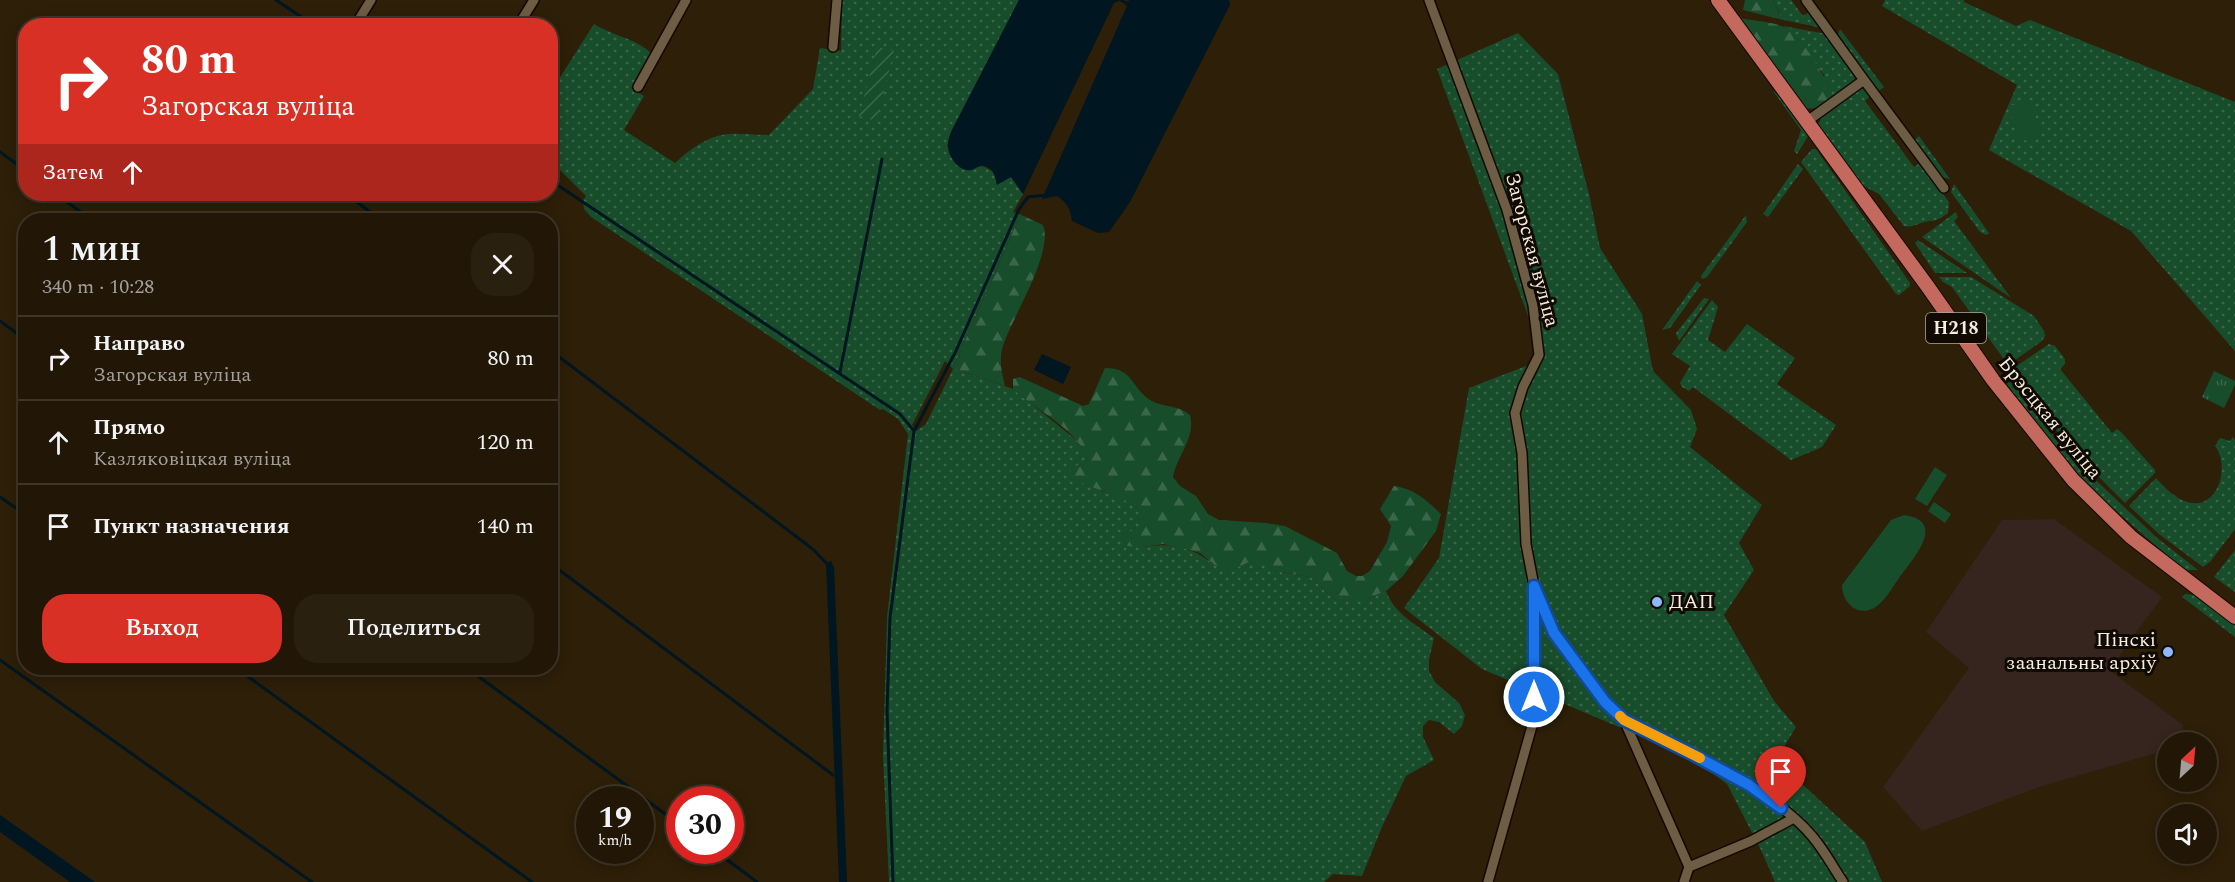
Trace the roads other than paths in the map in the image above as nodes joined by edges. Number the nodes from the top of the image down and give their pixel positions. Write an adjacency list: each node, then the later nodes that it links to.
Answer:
1 (371, 0): 8 (street)
2 (534, 0): 9 (street)
3 (686, 0): 12 (street)
4 (837, 0): 10 (street)
5 (1429, 0): 15 (street, Загорская вуліца)
6 (1718, 0): 13 (main road, Брэсцкая вуліца / Н218)
7 (1806, 0): 11 (street)
8 (360, 18)
9 (523, 18)
10 (833, 47)
11 (1864, 80): 13 (street); 14 (street)
12 (638, 87)
13 (1806, 122): 16 (main road, Брэсцкая вуліца / Н218)
14 (1944, 188)
15 (1534, 586): 17 (street, Загорская вуліца); 20 (street, Загорская вуліца)
16 (2235, 617)
17 (1624, 720): 18 (street); 19 (street, Загорская вуліца)
18 (1794, 818): 19 (street); 22 (street)
19 (1689, 867): 21 (street)
20 (1488, 882)
21 (1684, 882)
22 (1843, 882)

